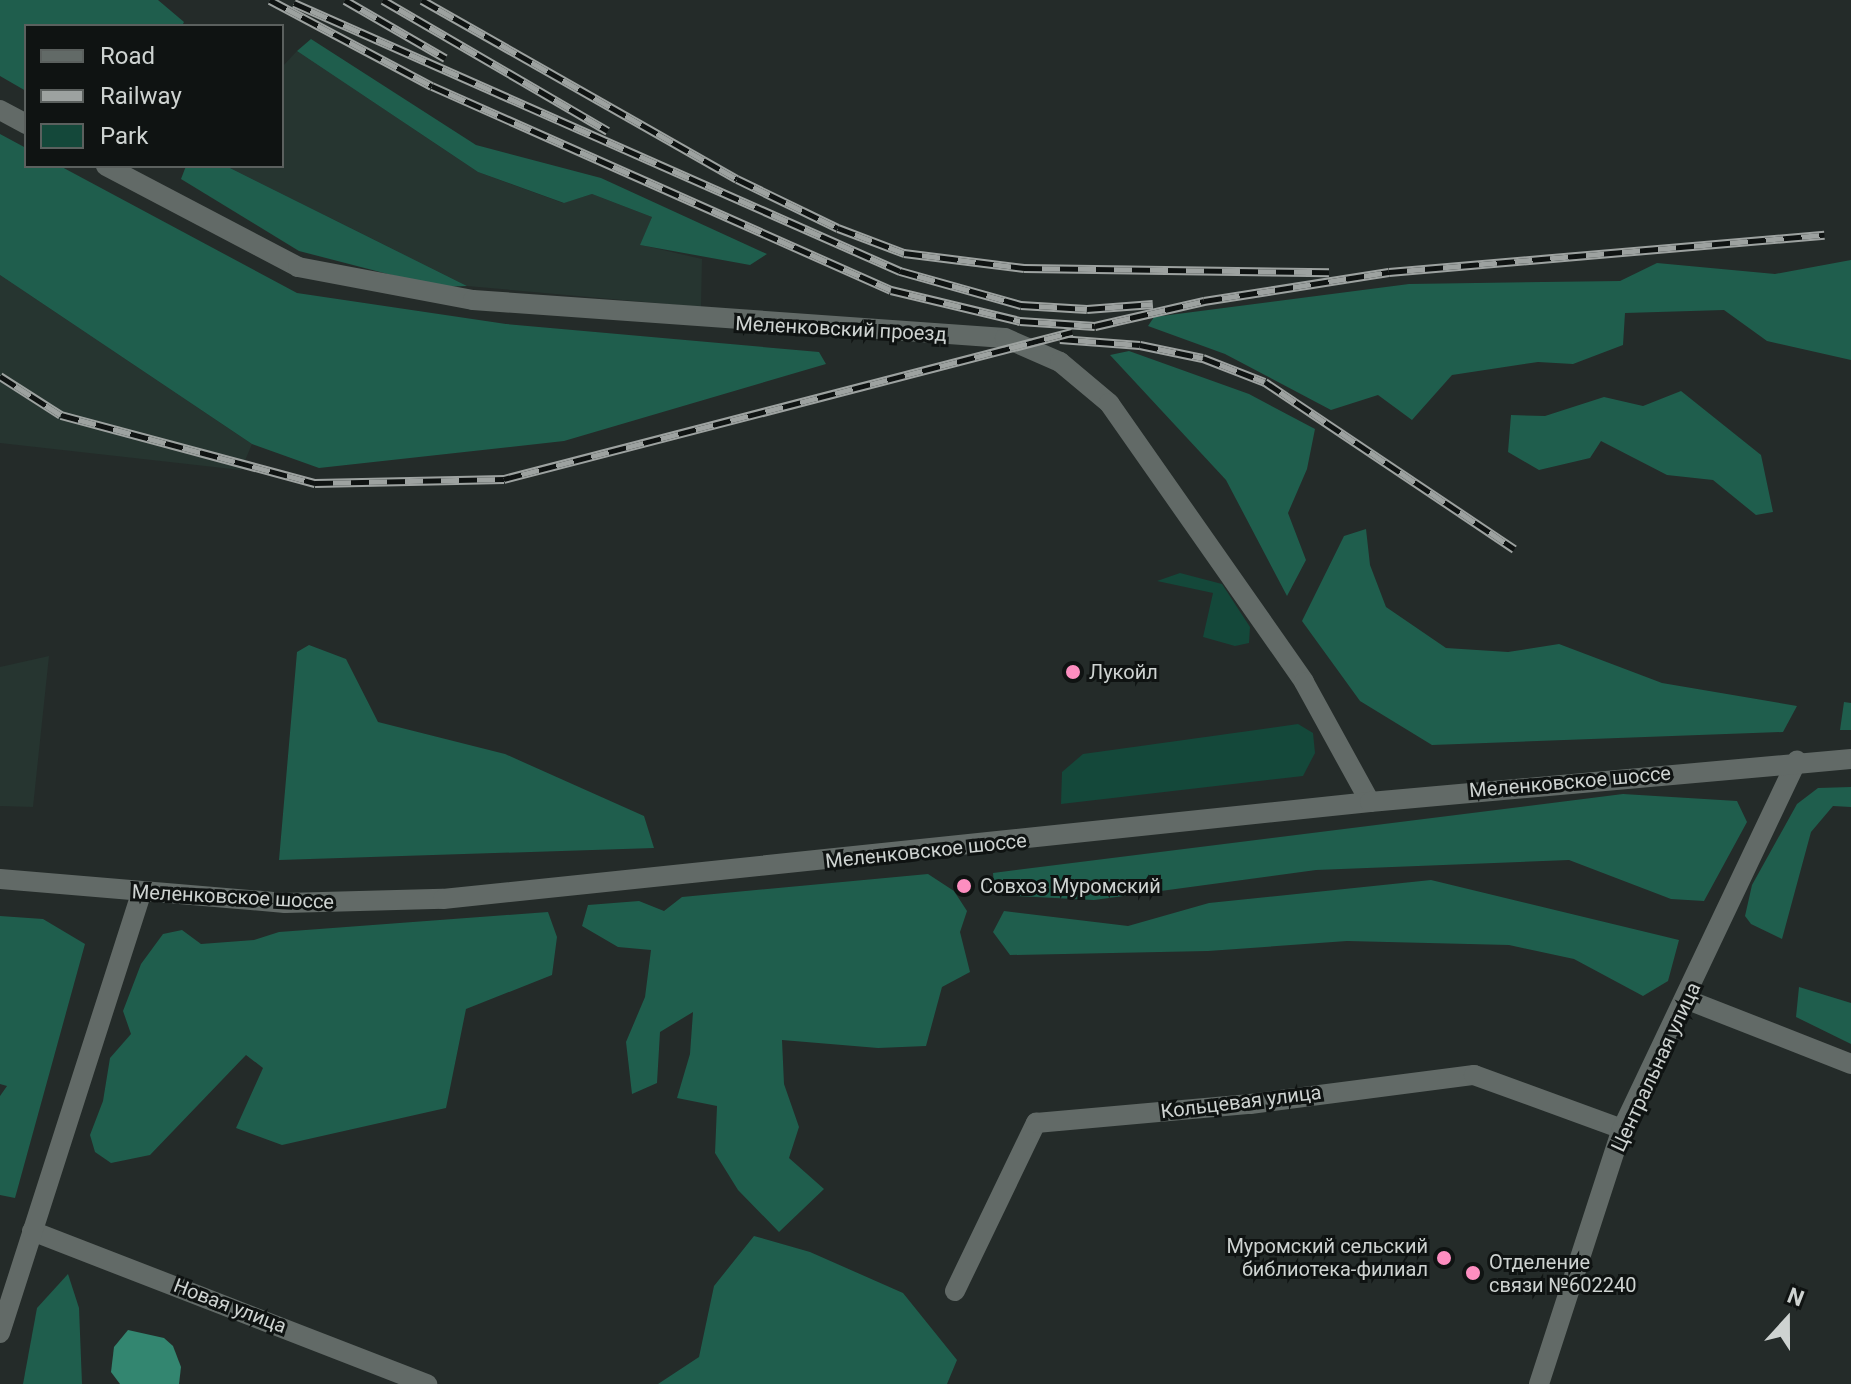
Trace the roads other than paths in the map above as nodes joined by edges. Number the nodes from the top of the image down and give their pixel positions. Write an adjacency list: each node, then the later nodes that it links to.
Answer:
1 (0, 110): 2 (street)
2 (24, 123)
3 (110, 168): 6 (street, Меленковский проезд)
4 (1851, 759): 5 (street, Меленковское шоссе)
5 (1797, 760): 6 (street, Меленковское шоссе); 9 (street, Центральная улица)
6 (1370, 802): 8 (street, Меленковское шоссе)
7 (0, 879): 8 (street, Меленковское шоссе)
8 (141, 894): 12 (street)
9 (1688, 1000): 10 (street); 11 (street, Центральная улица)
10 (1851, 1064)
11 (1622, 1129): 13 (street, Кольцевая улица); 16 (street, Центральная улица)
12 (32, 1231): 14 (street); 15 (street, Новая улица)
13 (955, 1291)
14 (0, 1333)
15 (427, 1384)
16 (1539, 1384)

